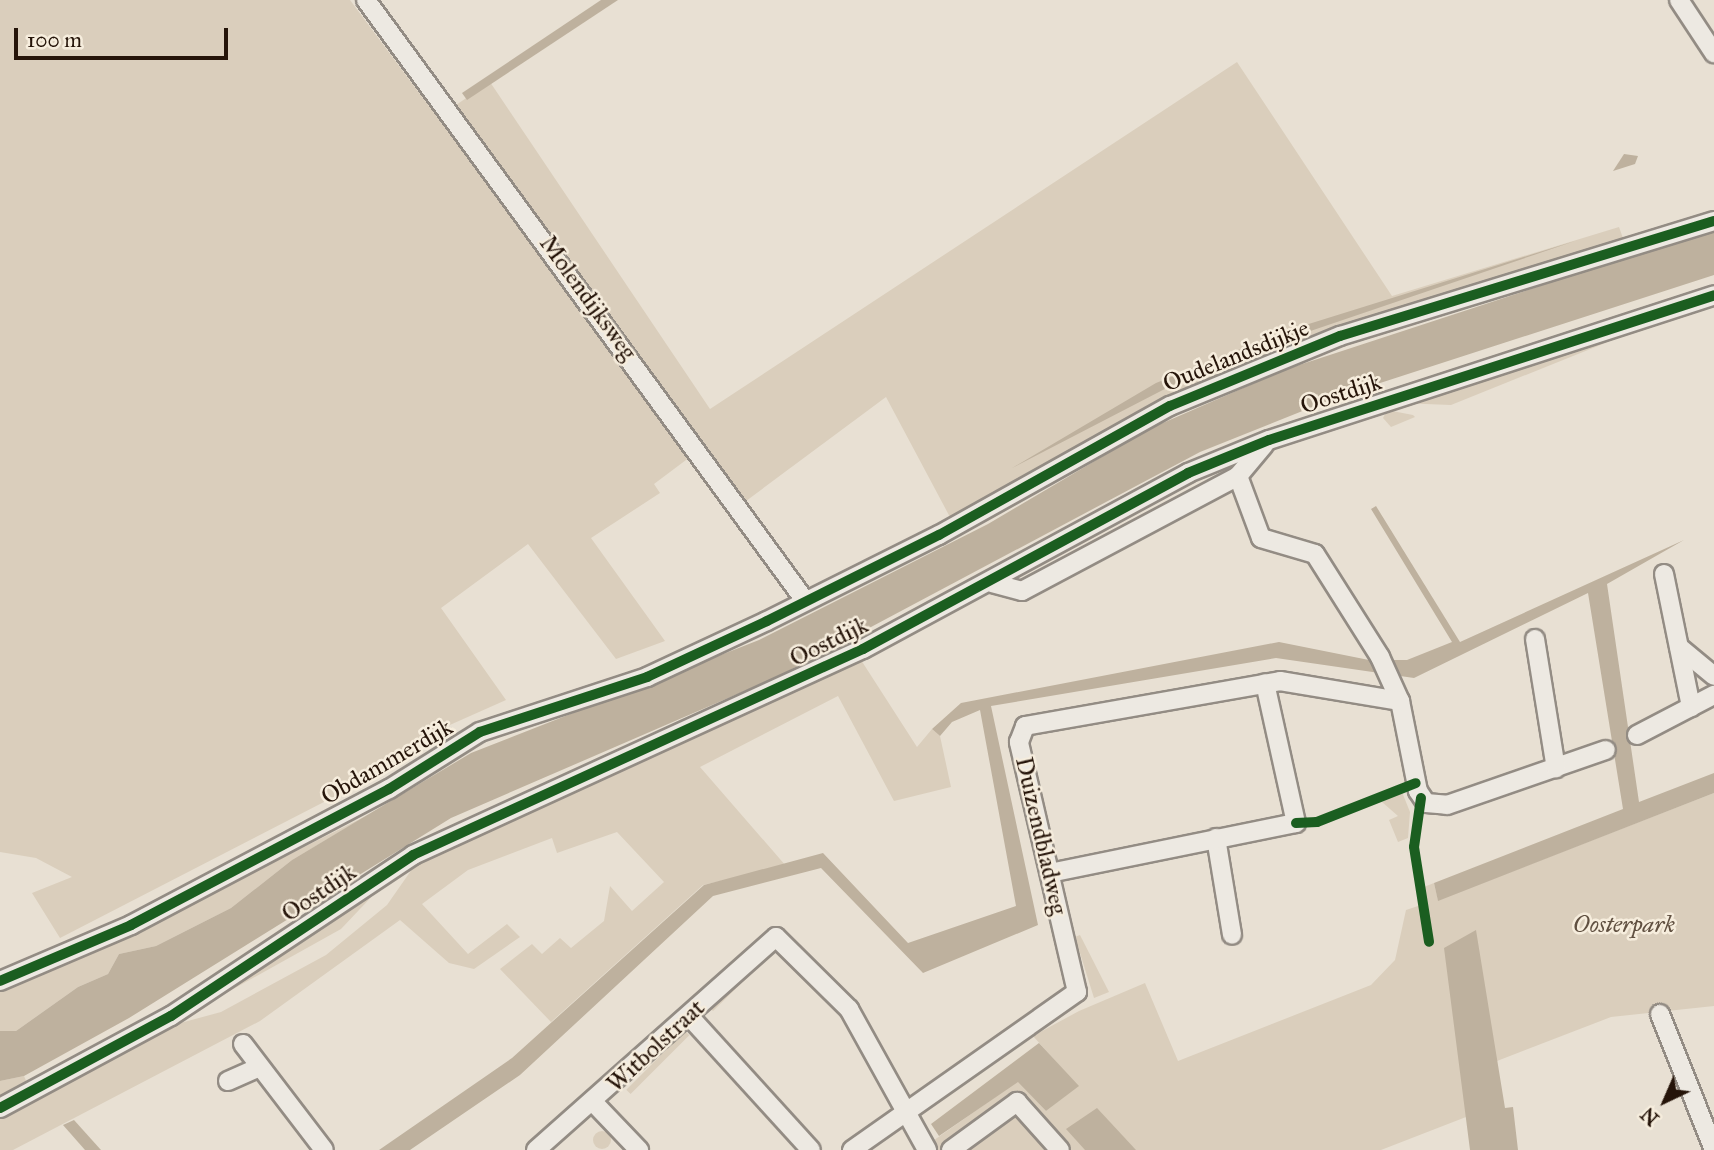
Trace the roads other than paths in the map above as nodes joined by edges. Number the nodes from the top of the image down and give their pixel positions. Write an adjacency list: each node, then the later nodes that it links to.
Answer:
1 (366, 0): 10 (street, Molendijksweg)
2 (1679, 0): 3 (street)
3 (1714, 53)
4 (1714, 221): 10 (street, Oudelandsdijkje)
5 (1714, 295): 6 (street, Oostdijk)
6 (1269, 440): 7 (street); 9 (street, Oostdijk)
7 (1238, 476): 9 (street); 16 (street)
8 (1664, 574): 12 (street)
9 (992, 583): 31 (street, Oostdijk)
10 (804, 599): 24 (street, Obdammerdijk)
11 (1535, 639): 20 (street)
12 (1679, 647): 13 (street); 17 (street)
13 (1714, 676)
14 (1265, 683): 16 (street, Duizendbladweg); 21 (street); 22 (street, Duizendbladweg)
15 (1714, 695): 17 (street)
16 (1400, 701): 20 (street)
17 (1691, 707): 18 (street)
18 (1637, 735)
19 (1606, 750): 20 (street)
20 (1556, 768)
21 (1216, 838): 22 (street); 23 (street)
22 (1050, 873): 32 (street, Duizendbladweg)
23 (1232, 935)
24 (0, 981)
25 (1660, 1014): 41 (street)
26 (689, 1016): 30 (street, Witbolstraat); 32 (street, Witbolstraat); 36 (street)
27 (243, 1044): 28 (street)
28 (259, 1067): 29 (street); 33 (street)
29 (229, 1081)
30 (595, 1104): 34 (street, Witbolstraat); 35 (street)
31 (0, 1108)
32 (906, 1111): 37 (street); 38 (street)
33 (324, 1150)
34 (536, 1150)
35 (639, 1150)
36 (811, 1150)
37 (852, 1150)
38 (927, 1150)
39 (951, 1150): 40 (street)
40 (1060, 1150)
41 (1714, 1150)

